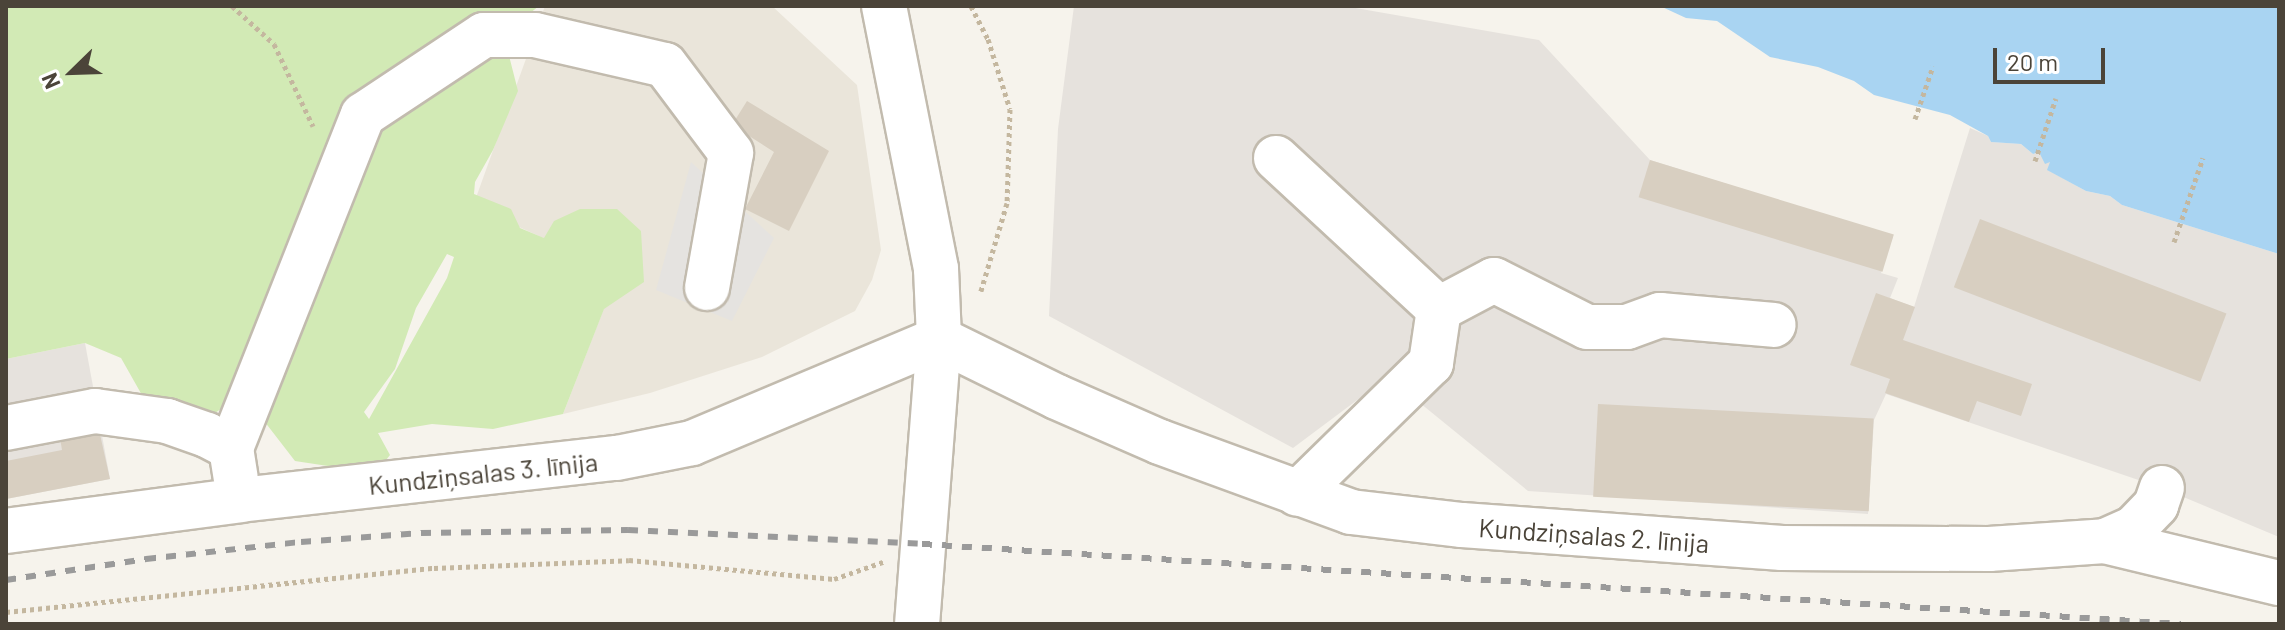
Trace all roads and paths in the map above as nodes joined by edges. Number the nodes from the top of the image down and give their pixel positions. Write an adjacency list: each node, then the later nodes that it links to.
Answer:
1 (232, 6): 10 (path)
2 (884, 6): 16 (street)
3 (971, 6): 13 (path)
4 (1933, 66): 6 (path)
5 (2056, 98): 9 (path)
6 (1915, 119)
7 (1276, 158): 14 (street)
8 (2203, 158): 11 (path)
9 (2035, 161)
10 (338, 178): 12 (street); 18 (street)
11 (2174, 242)
12 (707, 288)
13 (981, 291)
14 (1439, 309): 15 (street); 20 (street)
15 (1774, 325)
16 (939, 339): 20 (street, Kundziņsalas 2. līnija); 21 (street, Kundziņsalas 3. līnija); 27 (street)
17 (6, 428): 18 (street)
18 (231, 448): 21 (street)
19 (2162, 488): 23 (street)
20 (1297, 494): 23 (street, Kundziņsalas 2. līnija)
21 (240, 500): 22 (street, Kundziņsalas 3. līnija)
22 (6, 531)
23 (2105, 541): 25 (street, Kundziņsalas 2. līnija)
24 (884, 562): 26 (path)
25 (2279, 583)
26 (6, 612)
27 (917, 624)

